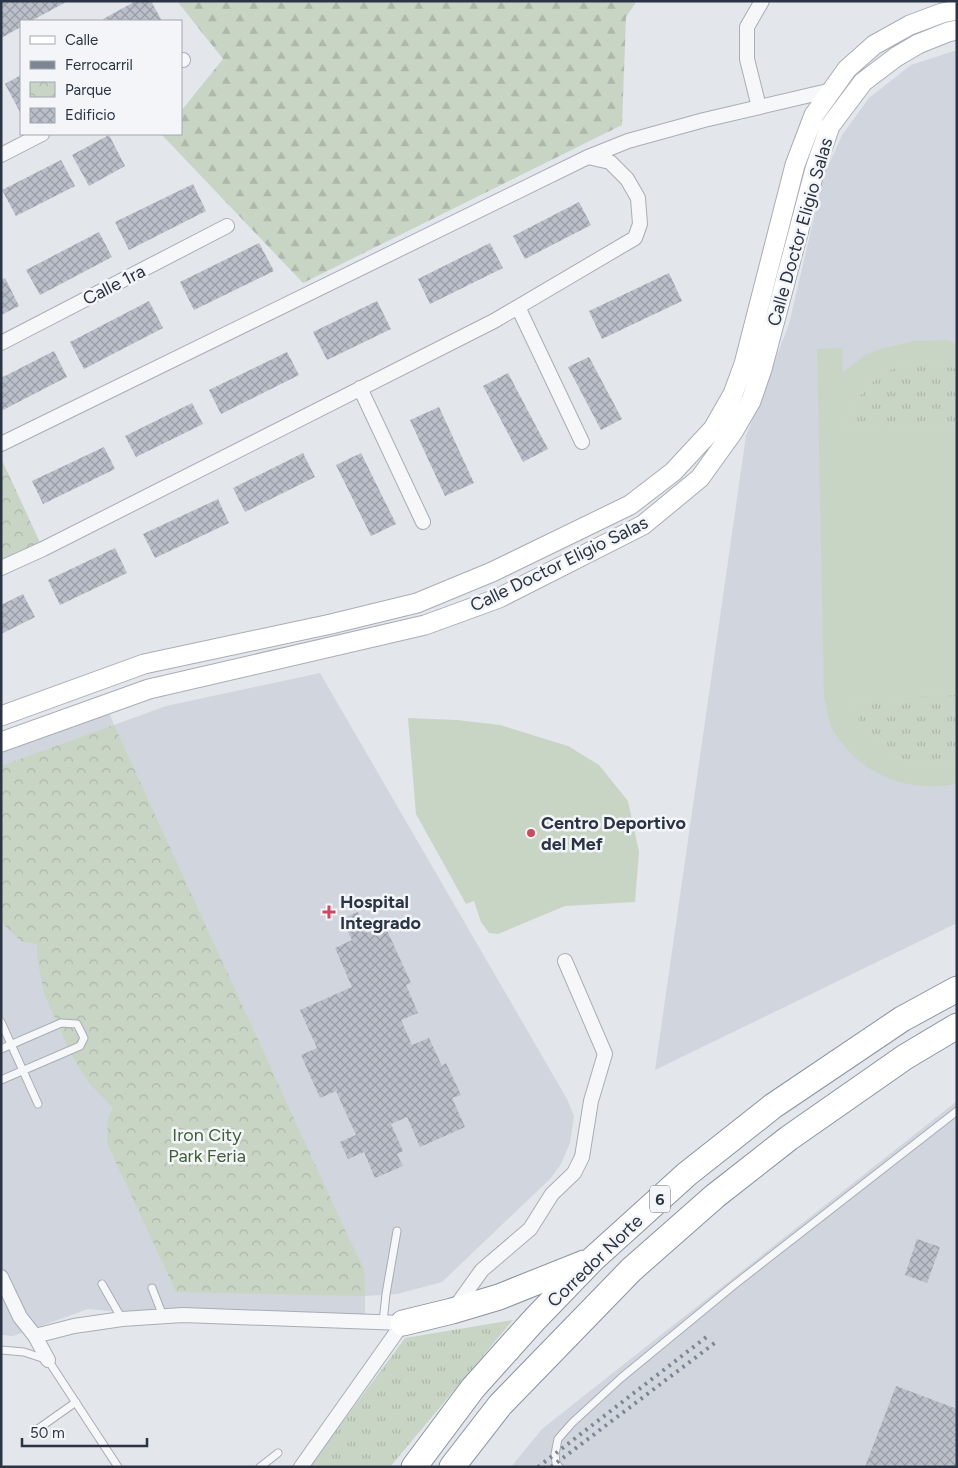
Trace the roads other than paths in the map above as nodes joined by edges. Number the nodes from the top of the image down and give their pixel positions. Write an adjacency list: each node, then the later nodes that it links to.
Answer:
1 (762, 1): 5 (street)
2 (957, 10): 4 (street, Calle Doctor Eligio Salas)
3 (957, 30): 18 (street, Calle Doctor Eligio Salas)
4 (832, 90): 5 (street); 17 (street, Calle Doctor Eligio Salas)
5 (759, 107): 8 (street)
6 (40, 135): 7 (street)
7 (1, 156)
8 (588, 157): 10 (street); 14 (street)
9 (227, 226): 11 (street, Calle 1ra)
10 (518, 306): 12 (street); 13 (street)
11 (1, 343)
12 (360, 388): 15 (street); 16 (street)
13 (582, 442)
14 (1, 444)
15 (423, 522)
16 (1, 568)
17 (1, 716)
18 (1, 742)
19 (565, 961): 34 (street)
20 (957, 989): 30 (highway, Corredor Norte / 6)
21 (1, 1022): 23 (lane)
22 (957, 1026): 48 (highway, Corredor Norte / 6)
23 (12, 1045): 24 (lane); 25 (lane); 25 (lane)
24 (1, 1050)
25 (23, 1071): 26 (lane); 27 (lane)
26 (1, 1080)
27 (38, 1104)
28 (957, 1111): 49 (lane)
29 (397, 1230): 37 (lane)
30 (593, 1259): 34 (highway); 47 (highway, Corredor Norte / 6)
31 (1, 1278): 38 (street)
32 (102, 1284): 36 (lane)
33 (152, 1288): 35 (lane)
34 (452, 1311): 37 (highway)
35 (163, 1316): 36 (street); 37 (street)
36 (122, 1319): 38 (street)
37 (393, 1322): 46 (street)
38 (35, 1336): 40 (street)
39 (1, 1350): 40 (lane)
40 (48, 1360): 41 (lane)
41 (76, 1402): 42 (lane); 44 (lane)
42 (35, 1431)
43 (278, 1453): 45 (lane)
44 (118, 1467)
45 (260, 1467)
46 (300, 1467)
47 (414, 1467)
48 (452, 1467)
49 (559, 1467)

